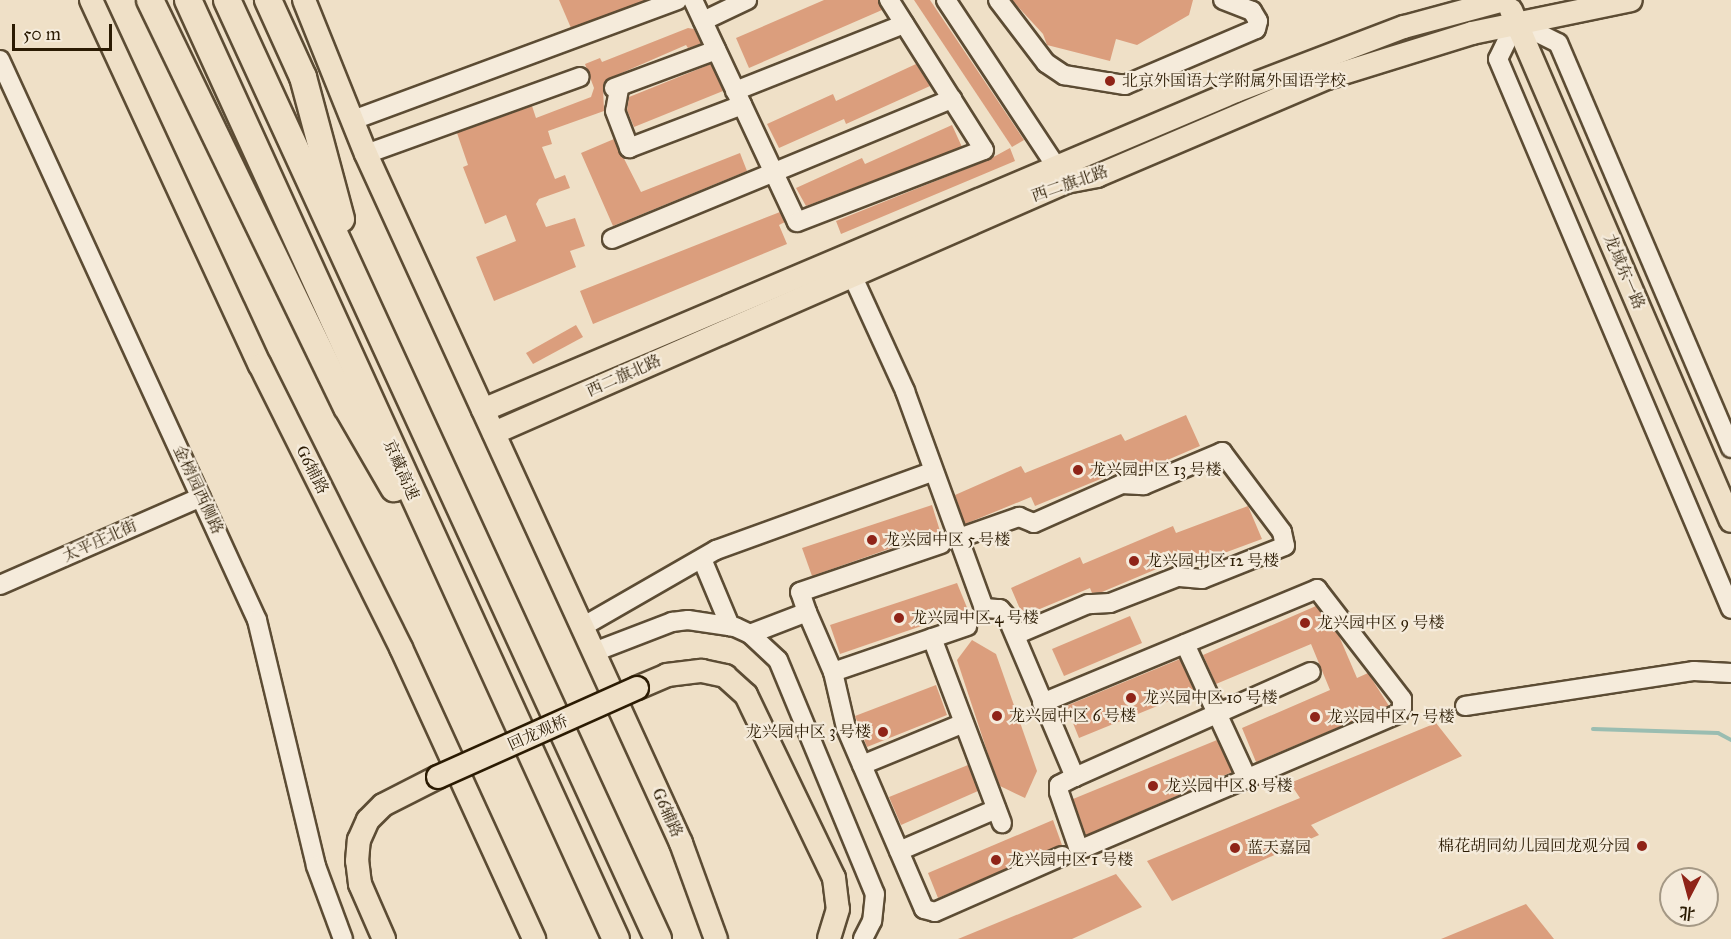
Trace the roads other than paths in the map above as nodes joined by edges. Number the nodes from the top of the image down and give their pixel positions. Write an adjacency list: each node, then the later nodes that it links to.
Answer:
1 (91, 0): 73 (main road, G6辅路)
2 (150, 0): 43 (highway)
3 (188, 0): 43 (highway, 京藏高速)
4 (227, 0): 30 (highway)
5 (268, 0): 30 (highway)
6 (304, 0): 24 (main road, G6辅路)
7 (678, 0): 24 (street)
8 (693, 0): 16 (street)
9 (747, 0): 16 (street)
10 (889, 0): 18 (street)
11 (946, 0): 27 (street)
12 (998, 0): 13 (street)
13 (1223, 0)
14 (1505, 0): 17 (main road, 龙域东一路); 27 (main road, 西二旗北路)
15 (1631, 0): 17 (main road, 西二旗北路)
16 (703, 21): 19 (street)
17 (1516, 22): 27 (main road, 西二旗北路); 33 (street); 36 (main road, 龙域东一路); 44 (street)
18 (904, 24): 22 (street); 23 (street)
19 (716, 50): 22 (street); 22 (street)
20 (0, 60): 35 (street, 金榜园西侧路)
21 (580, 78): 25 (street)
22 (739, 98): 26 (street)
23 (951, 99): 26 (street); 26 (street)
24 (352, 120): 25 (main road, G6辅路)
25 (366, 154): 31 (main road, G6辅路)
26 (773, 172): 28 (street)
27 (1061, 174): 29 (main road, 西二旗北路); 31 (main road, 西二旗北路)
28 (612, 239)
29 (852, 275): 32 (main road, 西二旗北路); 34 (street)
30 (358, 286): 41 (highway)
31 (483, 410): 32 (main road, G6辅路)
32 (494, 433): 48 (main road, G6辅路)
33 (1731, 448)
34 (932, 472): 37 (street); 39 (street)
35 (201, 497): 40 (street, 太平庄北街); 70 (street, 金榜园西侧路)
36 (1731, 521)
37 (959, 538): 49 (street); 49 (street)
38 (941, 544): 45 (street)
39 (702, 559): 42 (street); 46 (street)
40 (0, 585)
41 (505, 605): 67 (highway); 75 (highway)
42 (620, 607): 48 (street); 50 (street)
43 (465, 609): 74 (highway, 京藏高速)
44 (1731, 609)
45 (807, 612): 52 (street); 55 (street)
46 (730, 626): 50 (street); 52 (street)
47 (967, 626): 51 (street)
48 (582, 627): 54 (main road, G6辅路)
49 (1015, 635): 59 (street)
50 (634, 637): 54 (street)
51 (933, 638): 55 (street); 62 (street)
52 (757, 640): 79 (street)
53 (1185, 644): 59 (street); 61 (street); 65 (street)
54 (594, 652): 76 (main road, G6辅路)
55 (833, 672): 63 (street)
56 (1311, 672): 61 (street)
57 (1731, 673): 60 (street)
58 (639, 693): 66 (main road, 回龙观桥); 77 (main road); 78 (main road)
59 (1042, 703): 64 (street)
60 (1465, 706)
61 (1218, 714): 64 (street); 65 (street)
62 (964, 723): 63 (street); 68 (street)
63 (862, 765): 68 (street)
64 (1075, 777): 65 (street)
65 (1247, 778)
66 (440, 782): 71 (main road); 72 (main road)
67 (609, 832)
68 (899, 851): 69 (street)
69 (1062, 856)
70 (343, 939)
71 (384, 939)
72 (394, 939)
73 (534, 939)
74 (616, 939)
75 (658, 939)
76 (716, 939)
77 (814, 939)
78 (829, 939)
79 (863, 939)

